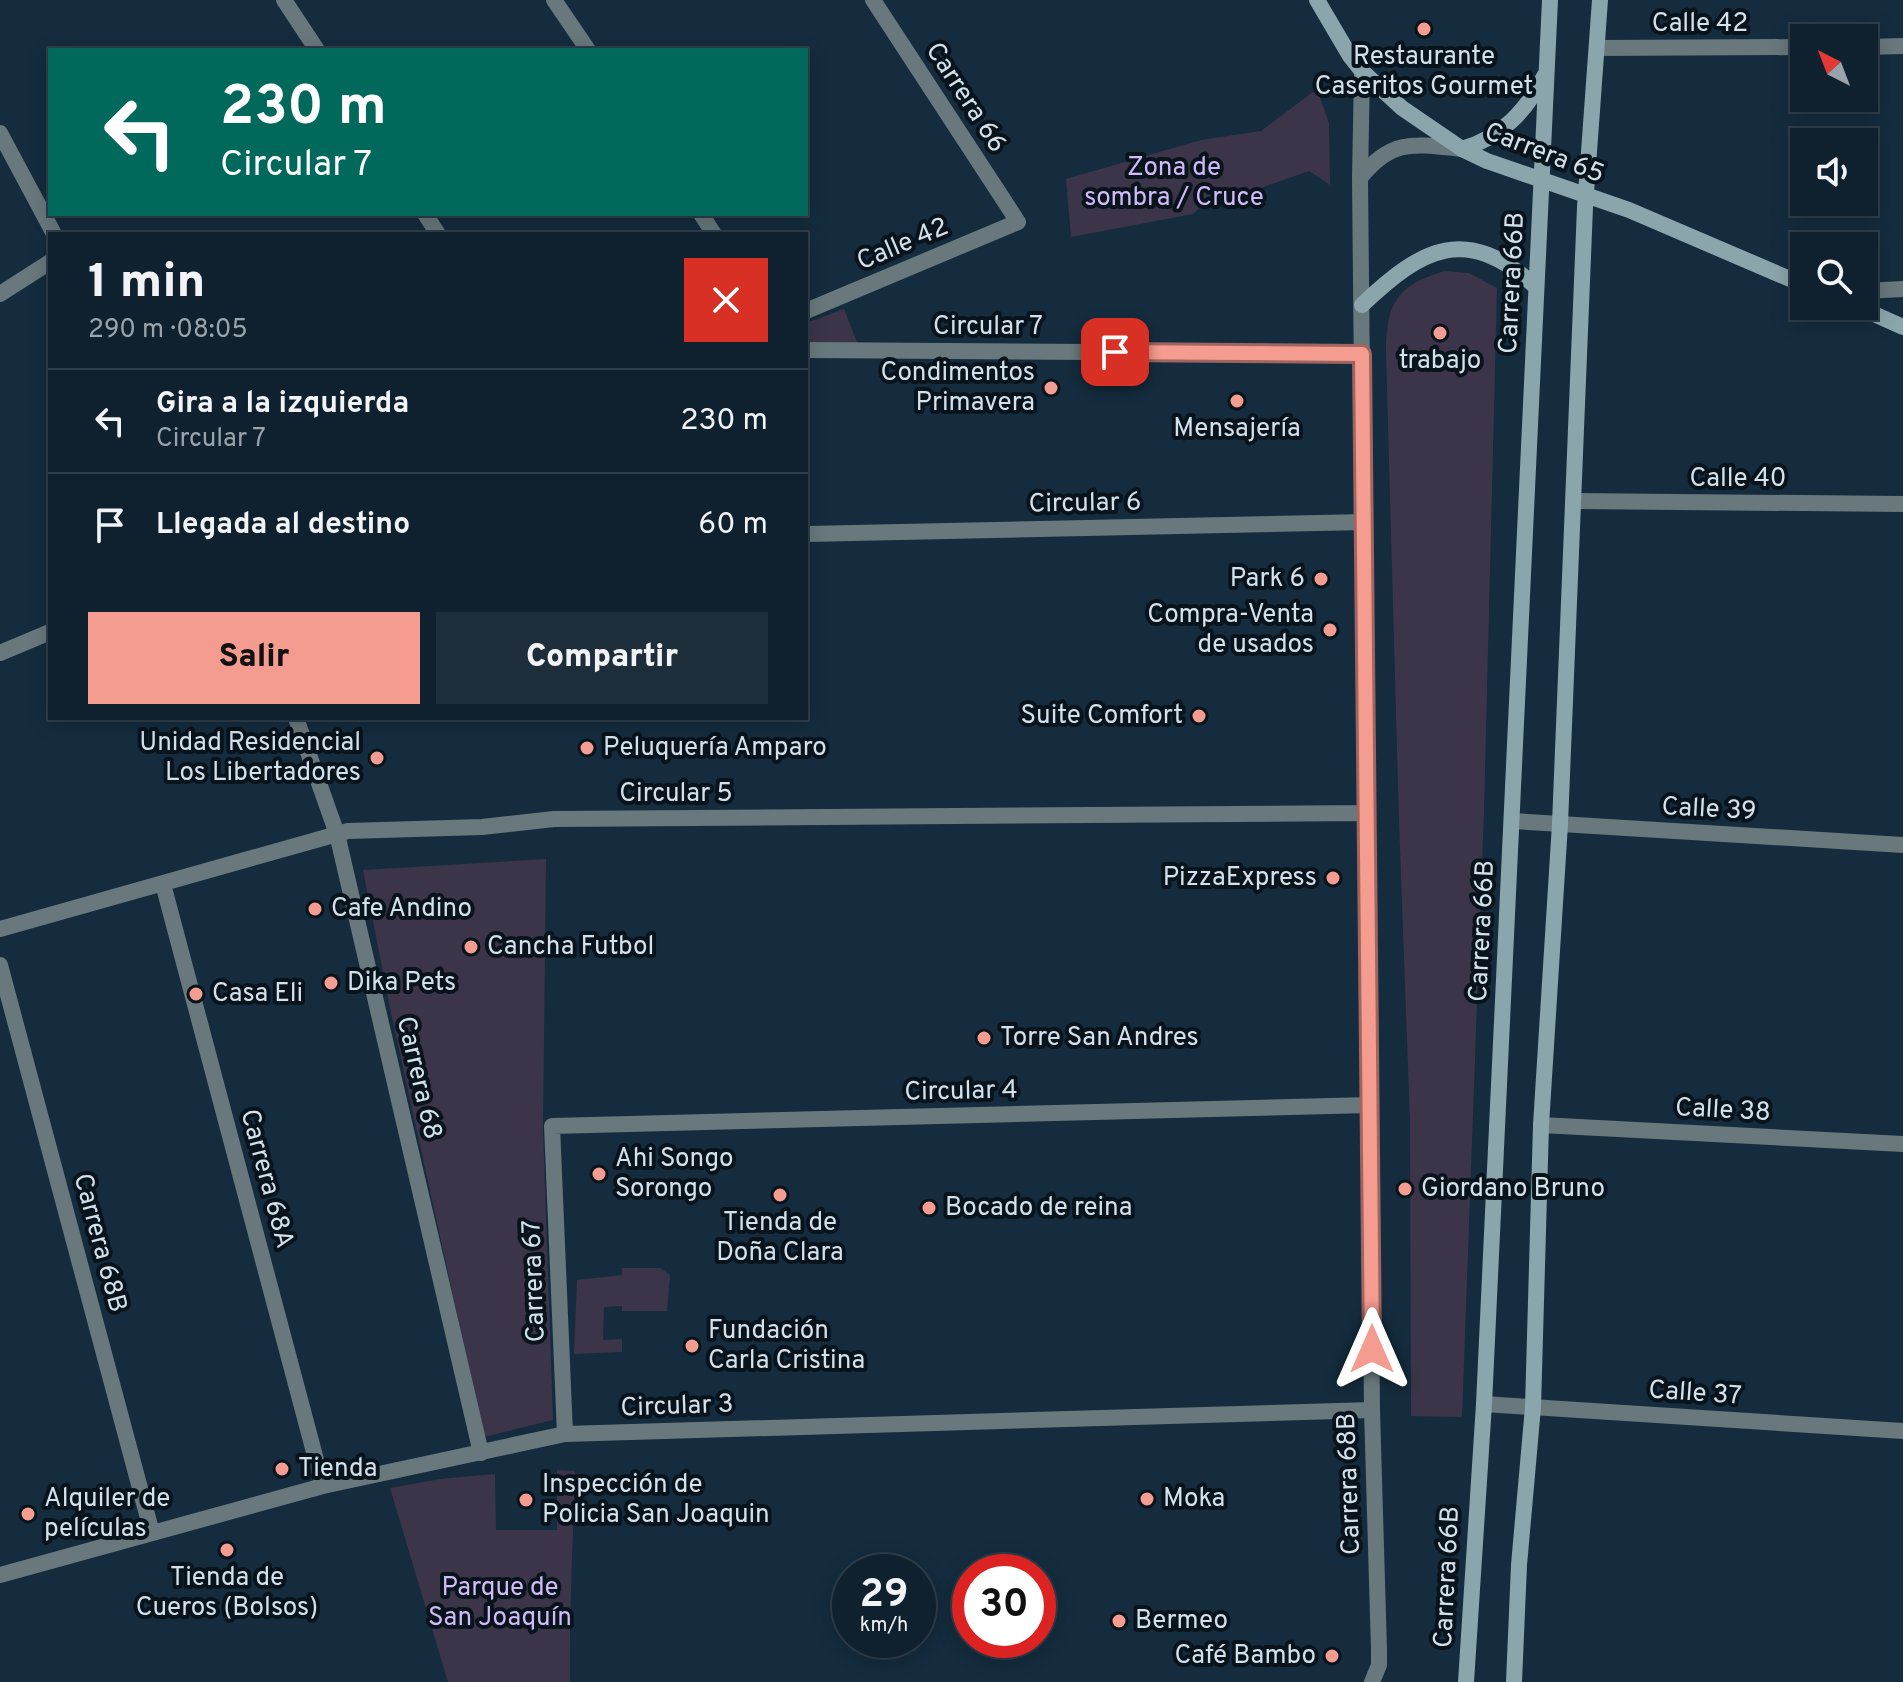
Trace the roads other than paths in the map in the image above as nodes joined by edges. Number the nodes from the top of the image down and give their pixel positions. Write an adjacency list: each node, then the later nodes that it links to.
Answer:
1 (284, 0): 10 (street)
2 (554, 0): 11 (street)
3 (873, 0): 20 (street, Carrera 66)
4 (1317, 0): 13 (main road, Carrera 65)
5 (1550, 0): 14 (main road, Carrera 66B)
6 (1600, 0): 12 (main road)
7 (1903, 46): 9 (street)
8 (1790, 47): 12 (street, Calle 42)
9 (1878, 47)
10 (316, 48)
11 (587, 48)
12 (1597, 48): 19 (main road)
13 (1362, 71): 16 (main road, Carrera 65); 17 (street, Carrera 68B)
14 (1547, 71): 16 (main road); 18 (main road, Carrera 66B)
15 (0, 133): 21 (street)
16 (1462, 149): 17 (street); 18 (main road, Carrera 65)
17 (1360, 178): 28 (street, Carrera 68B)
18 (1543, 181): 19 (main road, Carrera 65); 24 (main road, Carrera 66B)
19 (1588, 197): 23 (main road, Carrera 65); 34 (main road)
20 (1018, 222): 29 (street, Calle 42)
21 (53, 232)
22 (48, 263): 27 (street)
23 (1790, 279)
24 (1536, 287): 28 (main road); 42 (main road, Carrera 66B)
25 (1903, 289): 26 (street)
26 (1878, 290)
27 (0, 294)
28 (1362, 305): 33 (street, Carrera 68B)
29 (808, 310)
30 (1878, 316): 31 (main road)
31 (1903, 327)
32 (808, 350): 33 (street, Circular 7)
33 (1362, 354): 36 (street, Carrera 68B)
34 (1574, 501): 35 (street, Calle 40); 43 (main road)
35 (1903, 504)
36 (1365, 522): 37 (street, Circular 6); 41 (street, Carrera 68B)
37 (808, 534)
38 (48, 633): 39 (street)
39 (0, 653)
40 (297, 720): 44 (street, Carrera 68)
41 (1366, 813): 44 (street, Circular 5); 49 (street, Carrera 68B)
42 (1513, 821): 43 (street, Calle 39); 53 (main road, Carrera 66B)
43 (1560, 824): 45 (street, Calle 39); 50 (main road)
44 (337, 834): 46 (street, Circular 5); 58 (street, Carrera 68)
45 (1903, 845)
46 (163, 884): 47 (street, Circular 5); 59 (street, Carrera 68A)
47 (0, 929)
48 (0, 965): 60 (street, Carrera 68B)
49 (1370, 1105): 51 (street, Circular 4); 55 (street, Carrera 68B)
50 (1541, 1125): 52 (street, Calle 38); 54 (main road)
51 (552, 1126): 57 (street, Carrera 67)
52 (1903, 1144)
53 (1484, 1404): 54 (street, Calle 37); 63 (main road, Carrera 66B)
54 (1533, 1407): 56 (street, Calle 37); 64 (main road)
55 (1372, 1410): 57 (street, Circular 3); 62 (street, Carrera 68B)
56 (1903, 1431)
57 (565, 1434): 58 (street, Circular 3)
58 (481, 1453): 59 (street, Circular 3)
59 (323, 1486): 60 (street, Circular 3)
60 (152, 1533): 61 (street, Circular 3)
61 (0, 1575)
62 (1372, 1682)
63 (1466, 1682)
64 (1514, 1682)

